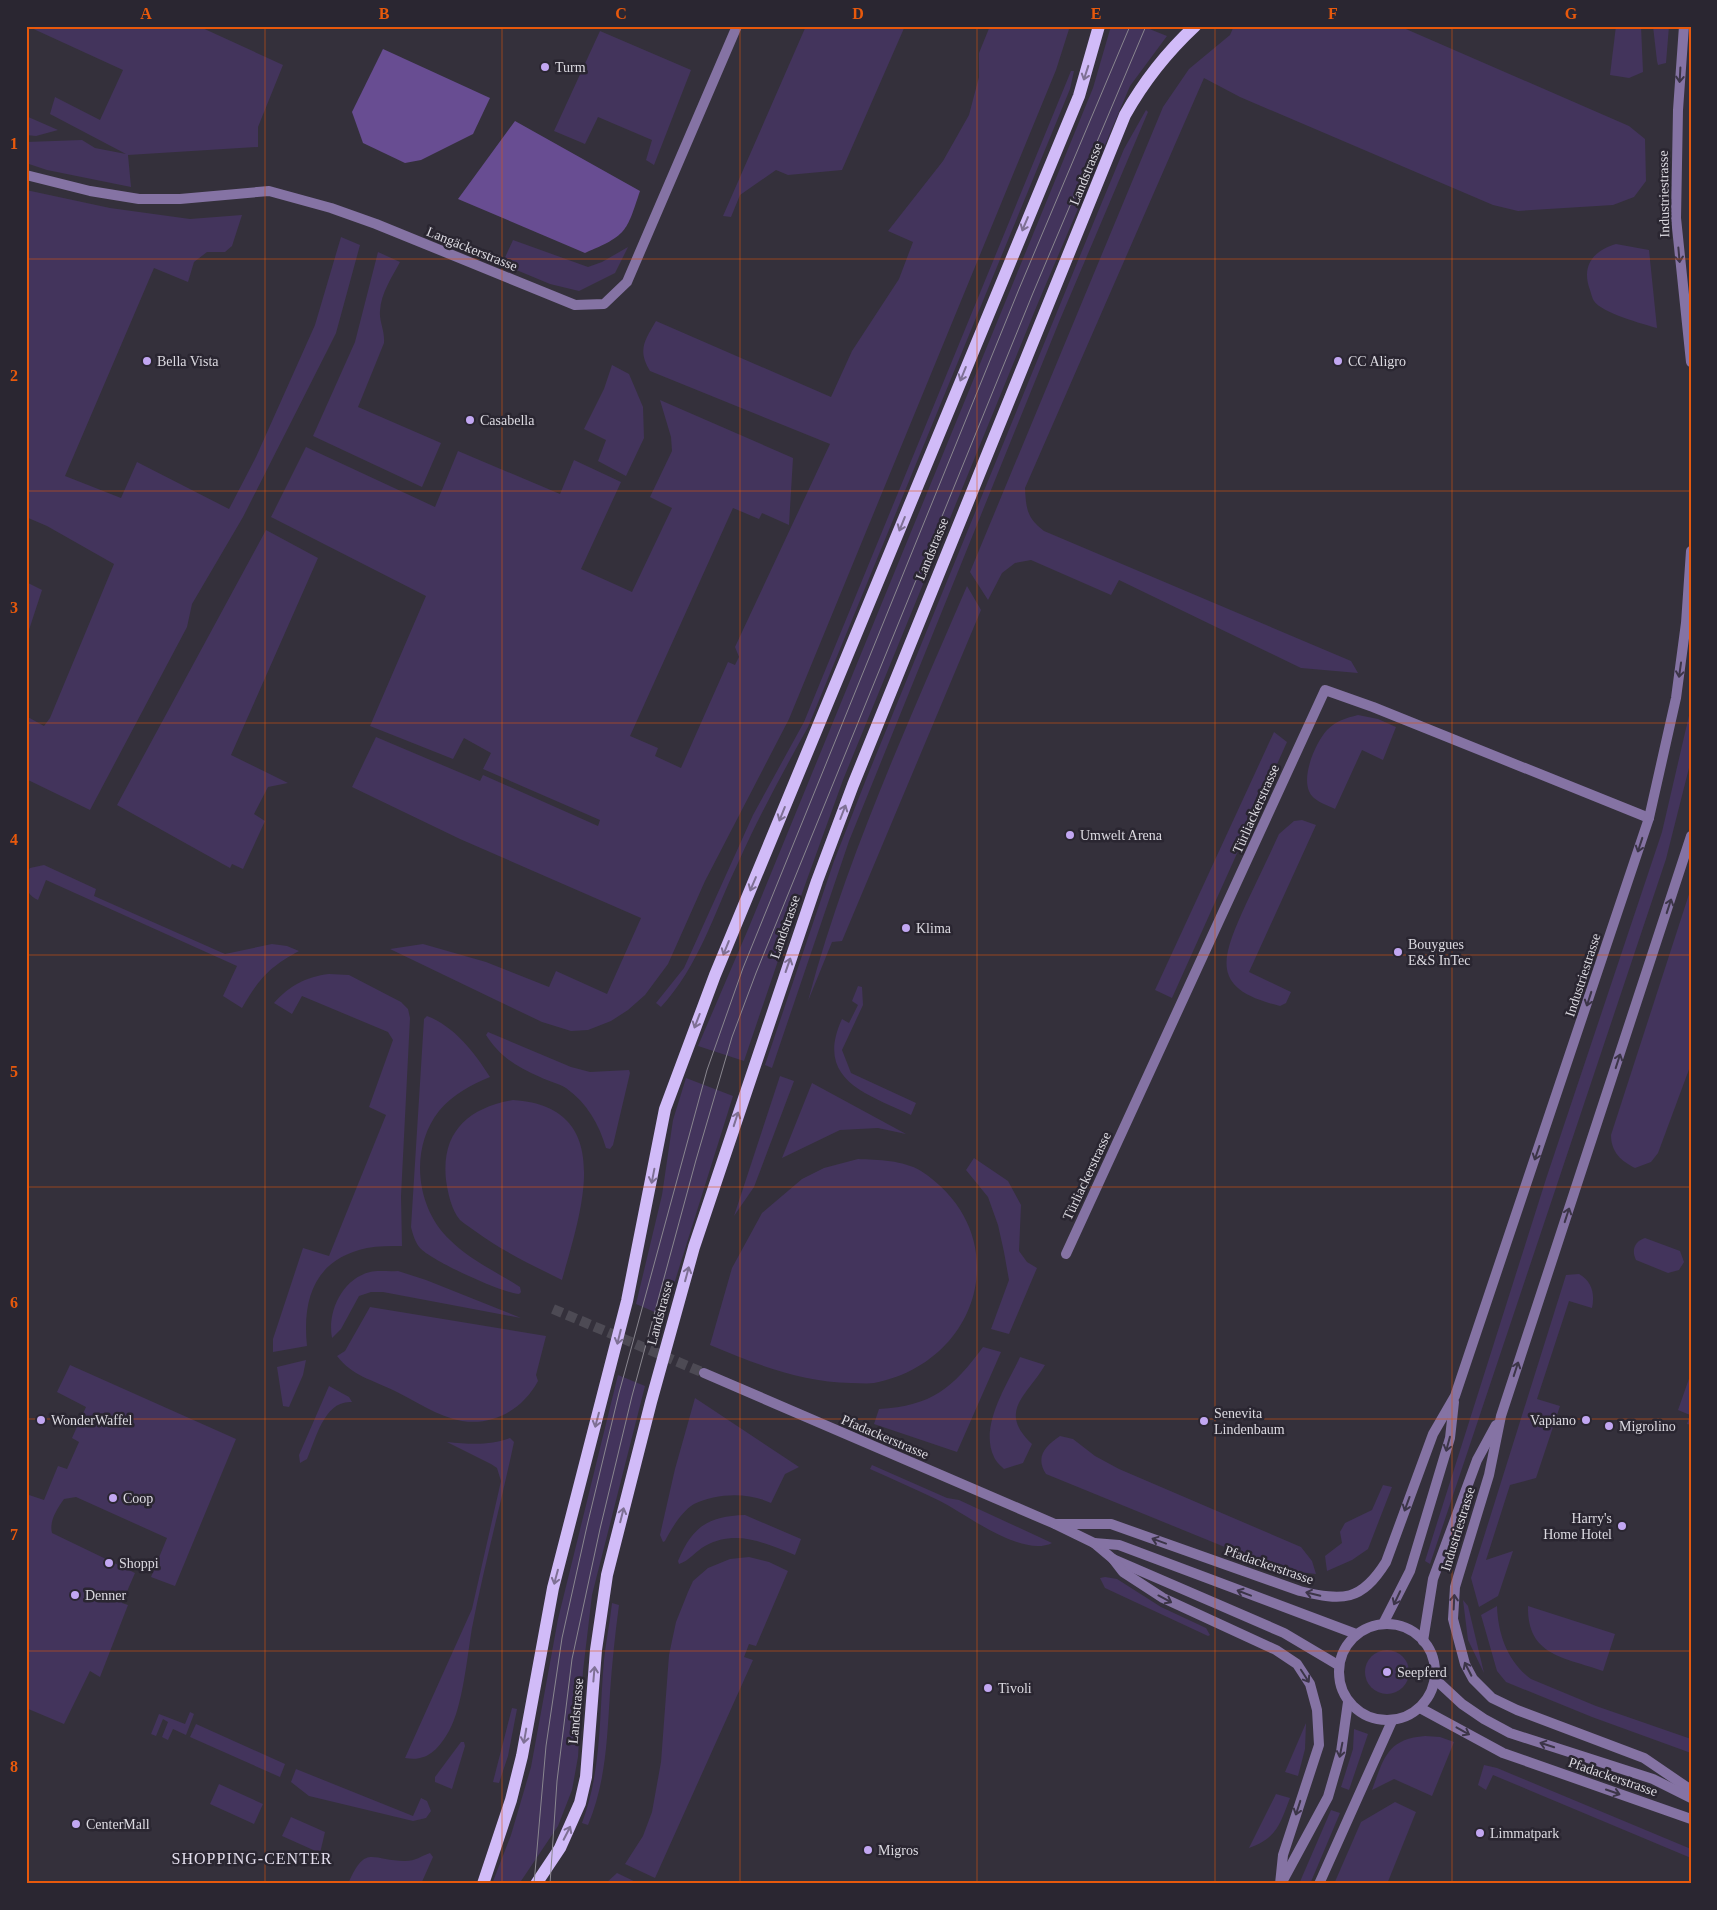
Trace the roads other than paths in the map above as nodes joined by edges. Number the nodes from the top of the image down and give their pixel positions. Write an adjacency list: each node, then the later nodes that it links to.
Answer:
1 (737, 26): 5 (street, Langäckerstrasse)
2 (1099, 26): 30 (main road, one-way to 30)
3 (1195, 26): 31 (main road, Landstrasse, one-way to 3)
4 (1684, 26): 6 (street, Industriestrasse, one-way to 6)
5 (26, 175)
6 (1691, 362)
7 (1691, 552): 8 (street, Industriestrasse, one-way to 8)
8 (1649, 818): 10 (street, Türliackerstrasse); 12 (street, Industriestrasse, one-way to 12)
9 (1691, 836): 13 (street, Industriestrasse, one-way to 9)
10 (1066, 1254)
11 (704, 1373): 14 (street, Pfadackerstrasse)
12 (1455, 1396): 17 (street, Industriestrasse, one-way to 17); 18 (street, Industriestrasse, one-way to 18)
13 (1501, 1416): 20 (street, Industriestrasse); 21 (street, Industriestrasse, one-way to 13)
14 (1055, 1524): 15 (street, Pfadackerstrasse); 17 (street, Pfadackerstrasse, one-way to 14)
15 (1094, 1543): 16 (street, Pfadackerstrasse); 19 (street, Pfadackerstrasse, one-way to 15)
16 (1113, 1559): 22 (street, Pfadackerstrasse); 32 (street, Pfadackerstrasse, one-way to 32)
17 (1360, 1592)
18 (1382, 1624): 19 (street); 20 (street)
19 (1356, 1634): 22 (street)
20 (1423, 1640): 23 (street)
21 (1460, 1650): 27 (street, Pfadackerstrasse, one-way to 21)
22 (1338, 1665): 24 (street)
23 (1435, 1679): 25 (street); 28 (street, Pfadackerstrasse, one-way to 23)
24 (1348, 1702): 26 (street); 32 (street, one-way to 32)
25 (1420, 1708): 26 (street); 29 (street, Pfadackerstrasse, one-way to 29)
26 (1392, 1721): 33 (street)
27 (1691, 1790)
28 (1691, 1798)
29 (1691, 1819)
30 (483, 1884)
31 (536, 1884)
32 (1280, 1884)
33 (1319, 1884)

